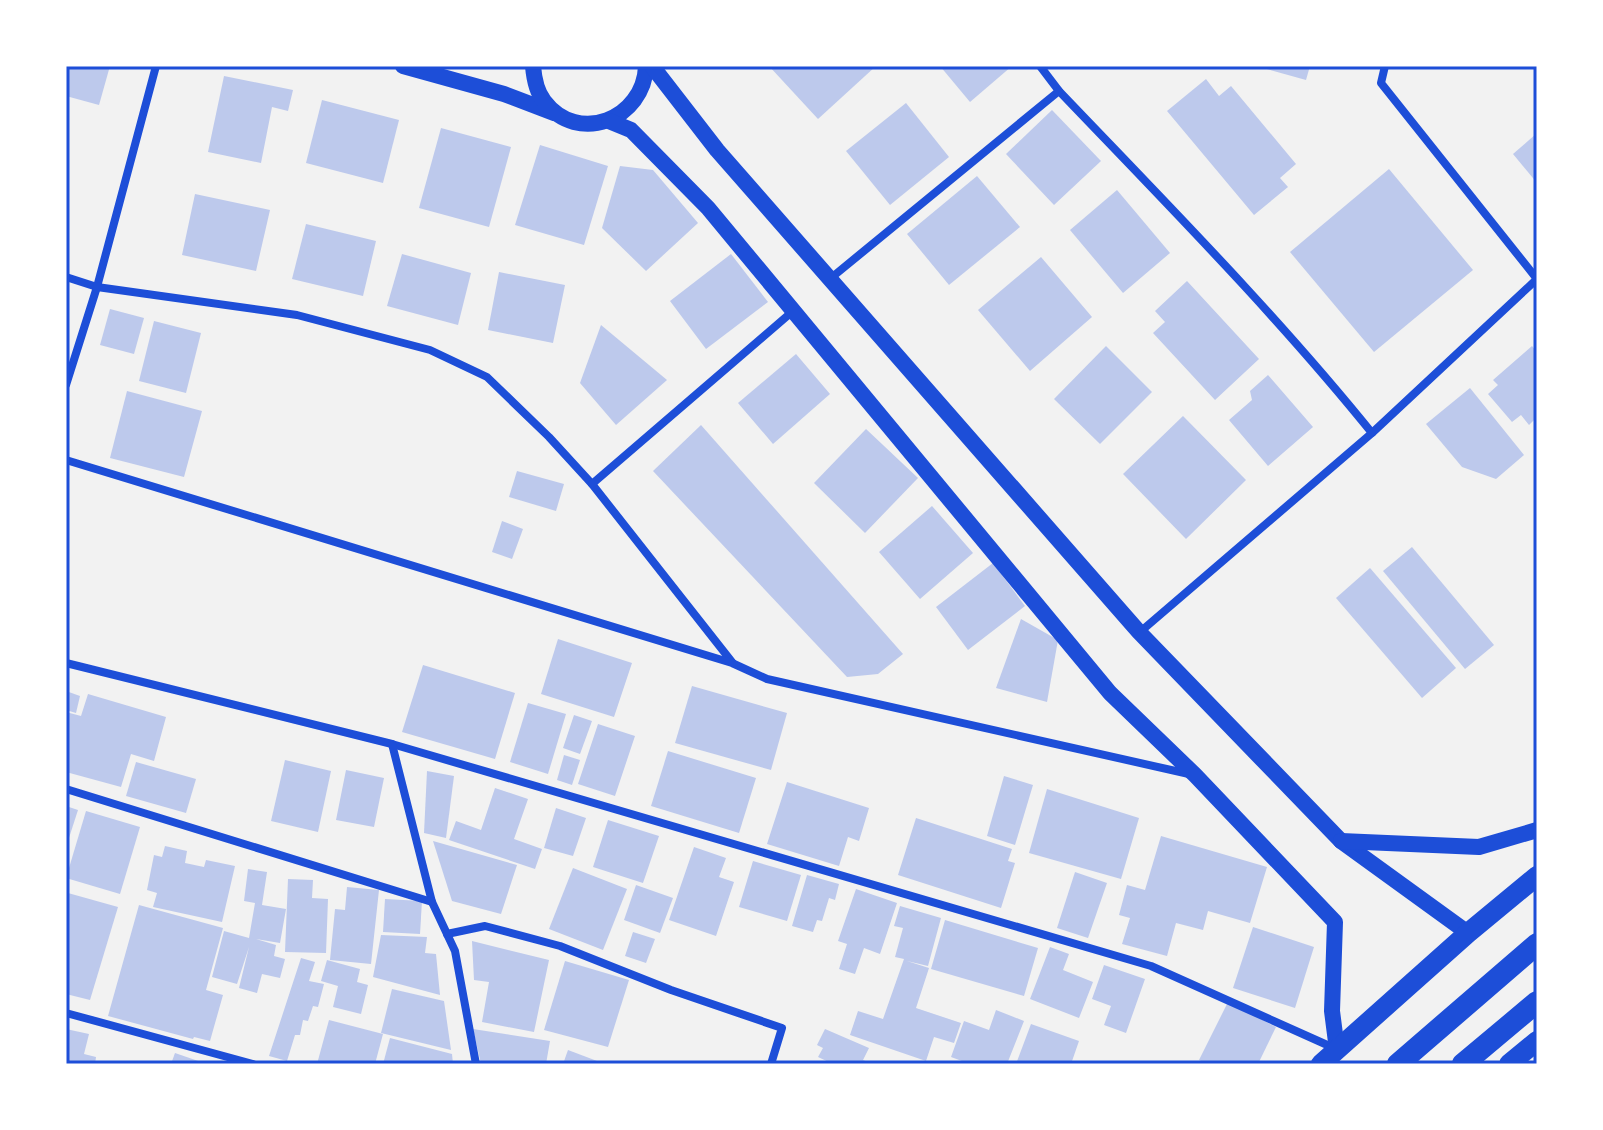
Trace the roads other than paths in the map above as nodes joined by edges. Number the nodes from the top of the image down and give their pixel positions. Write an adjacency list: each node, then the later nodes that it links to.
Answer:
1 (156, 66): 13 (street)
2 (403, 66): 8 (main road)
3 (533, 66): 8 (main road)
4 (649, 66): 9 (main road); 11 (main road)
5 (1040, 66): 7 (street)
6 (1385, 66): 12 (street)
7 (1059, 91): 11 (street); 16 (street)
8 (556, 113): 9 (main road)
9 (609, 121): 14 (main road)
10 (66, 277): 13 (street)
11 (831, 278): 19 (main road)
12 (1537, 279): 16 (street)
13 (97, 287): 15 (street); 18 (street)
14 (793, 311): 18 (street); 23 (main road)
15 (66, 385)
16 (1372, 433): 19 (street)
17 (66, 460): 21 (street)
18 (592, 484): 21 (street)
19 (1139, 632): 26 (main road)
20 (66, 663): 22 (street)
21 (732, 663): 23 (street)
22 (392, 744): 28 (street); 35 (street)
23 (1195, 775): 35 (main road)
24 (66, 789): 28 (street)
25 (1537, 830): 26 (main road)
26 (1341, 841): 29 (main road)
27 (1537, 876): 29 (main road)
28 (432, 902): 30 (street)
29 (1468, 933): 35 (main road)
30 (447, 934): 37 (street); 38 (street)
31 (1537, 944): 40 (highway)
32 (1537, 1002): 41 (highway)
33 (66, 1013): 36 (street)
34 (1537, 1041): 42 (main road)
35 (1337, 1050): 39 (main road)
36 (253, 1064)
37 (476, 1064)
38 (771, 1064)
39 (1321, 1064)
40 (1398, 1064)
41 (1463, 1064)
42 (1509, 1064)

